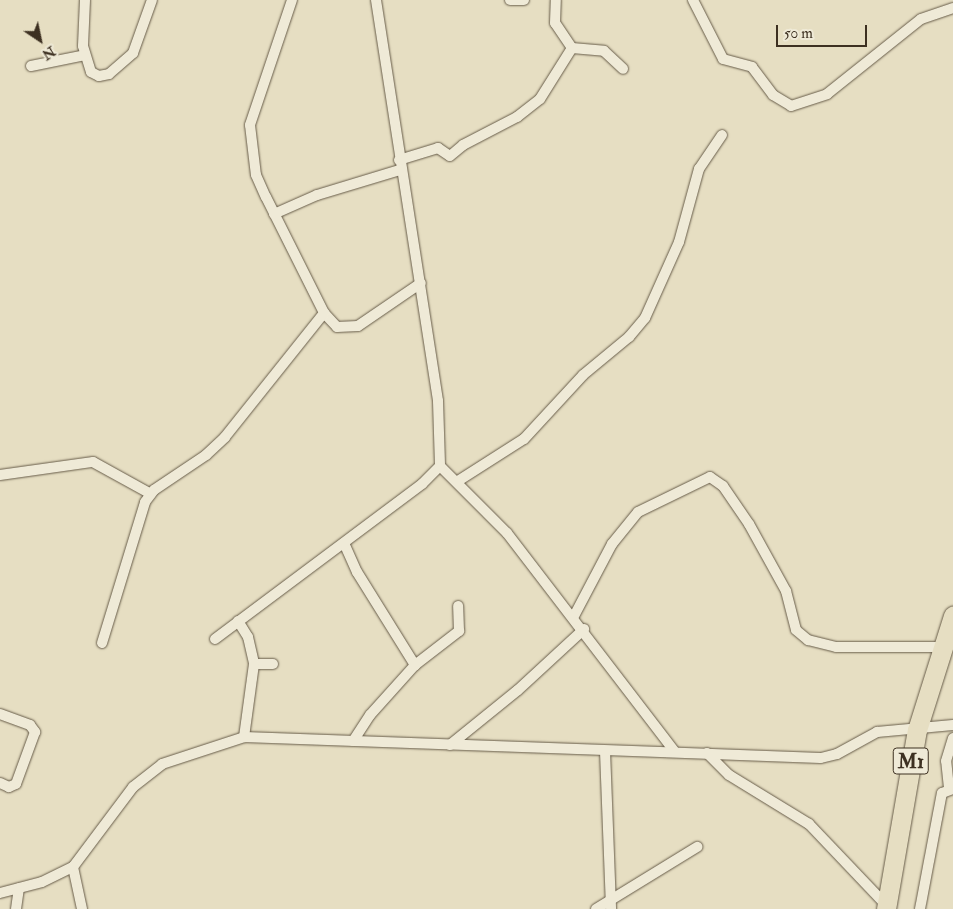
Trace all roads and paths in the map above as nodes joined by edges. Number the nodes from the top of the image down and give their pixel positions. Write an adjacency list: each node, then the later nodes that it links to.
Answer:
1 (85, 0): 11 (street)
2 (152, 0): 11 (street)
3 (292, 0): 16 (street)
4 (510, 0): 5 (street)
5 (524, 0)
6 (556, 0): 10 (street)
7 (693, 0): 9 (street)
8 (379, 1): 15 (street)
9 (953, 8)
10 (572, 48): 13 (street); 15 (street)
11 (85, 56): 12 (street)
12 (31, 66)
13 (623, 69)
14 (722, 136): 21 (street)
15 (399, 165): 16 (street); 17 (street)
16 (274, 214): 18 (street)
17 (421, 283): 18 (street); 19 (street)
18 (324, 313): 22 (street)
19 (440, 466): 21 (street); 23 (street)
20 (0, 475): 22 (street)
21 (458, 481): 26 (street)
22 (151, 494): 30 (street)
23 (344, 543): 27 (street); 34 (street)
24 (458, 606): 34 (street)
25 (953, 616): 31 (highway, M1)
26 (573, 618): 28 (street); 31 (street)
27 (238, 621): 29 (street); 32 (street)
28 (584, 629): 38 (street); 45 (street)
29 (215, 639)
30 (102, 643)
31 (942, 647): 39 (highway, M1)
32 (254, 664): 33 (street); 40 (street)
33 (273, 664)
34 (415, 665): 42 (street)
35 (488, 706): 38 (street)
36 (0, 714): 47 (street)
37 (953, 725): 39 (street)
38 (472, 730): 43 (street)
39 (917, 730): 46 (street); 54 (highway, M1)
40 (244, 738): 42 (street); 50 (street)
41 (953, 738): 48 (street)
42 (353, 741): 43 (street)
43 (450, 745): 44 (street)
44 (605, 751): 45 (street); 53 (street)
45 (675, 752): 46 (street)
46 (707, 753): 54 (street)
47 (0, 783)
48 (951, 788): 58 (street)
49 (698, 847): 53 (street)
50 (73, 868): 51 (street); 56 (street)
51 (19, 888): 52 (street); 55 (street)
52 (0, 893)
53 (610, 904): 57 (street)
54 (886, 907)
55 (16, 909)
56 (82, 909)
57 (596, 909)
58 (920, 909)

